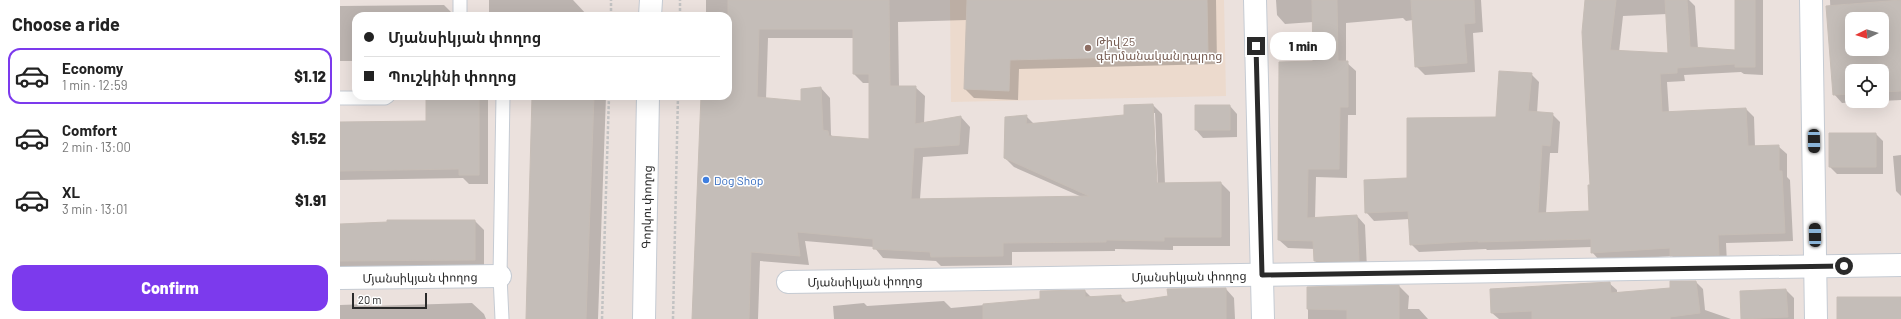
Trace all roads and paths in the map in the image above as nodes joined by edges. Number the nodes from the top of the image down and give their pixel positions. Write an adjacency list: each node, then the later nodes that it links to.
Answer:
1 (460, 0): 7 (lane)
2 (611, 0): 8 (path)
3 (650, 0): 9 (street)
4 (680, 0): 10 (path)
5 (1256, 0): 19 (street)
6 (1811, 0): 18 (street)
7 (460, 12)
8 (611, 12)
9 (650, 12)
10 (680, 12)
11 (340, 98): 12 (lane)
12 (352, 98)
13 (503, 100): 20 (lane)
14 (609, 100): 24 (path)
15 (648, 100): 25 (street, Գորկու փողոց)
16 (678, 100): 26 (path)
17 (1901, 265): 18 (street, Մյանսիկյան փողոց)
18 (1815, 266): 19 (street, Մյանսիկյան փողոց); 28 (street)
19 (1262, 275): 22 (street, Մյանսիկյան փողոց); 27 (street)
20 (500, 276): 21 (street, Մյանսիկյան փողոց); 23 (lane)
21 (340, 278)
22 (788, 282)
23 (502, 319)
24 (602, 319)
25 (644, 319)
26 (673, 319)
27 (1263, 319)
28 (1816, 319)

